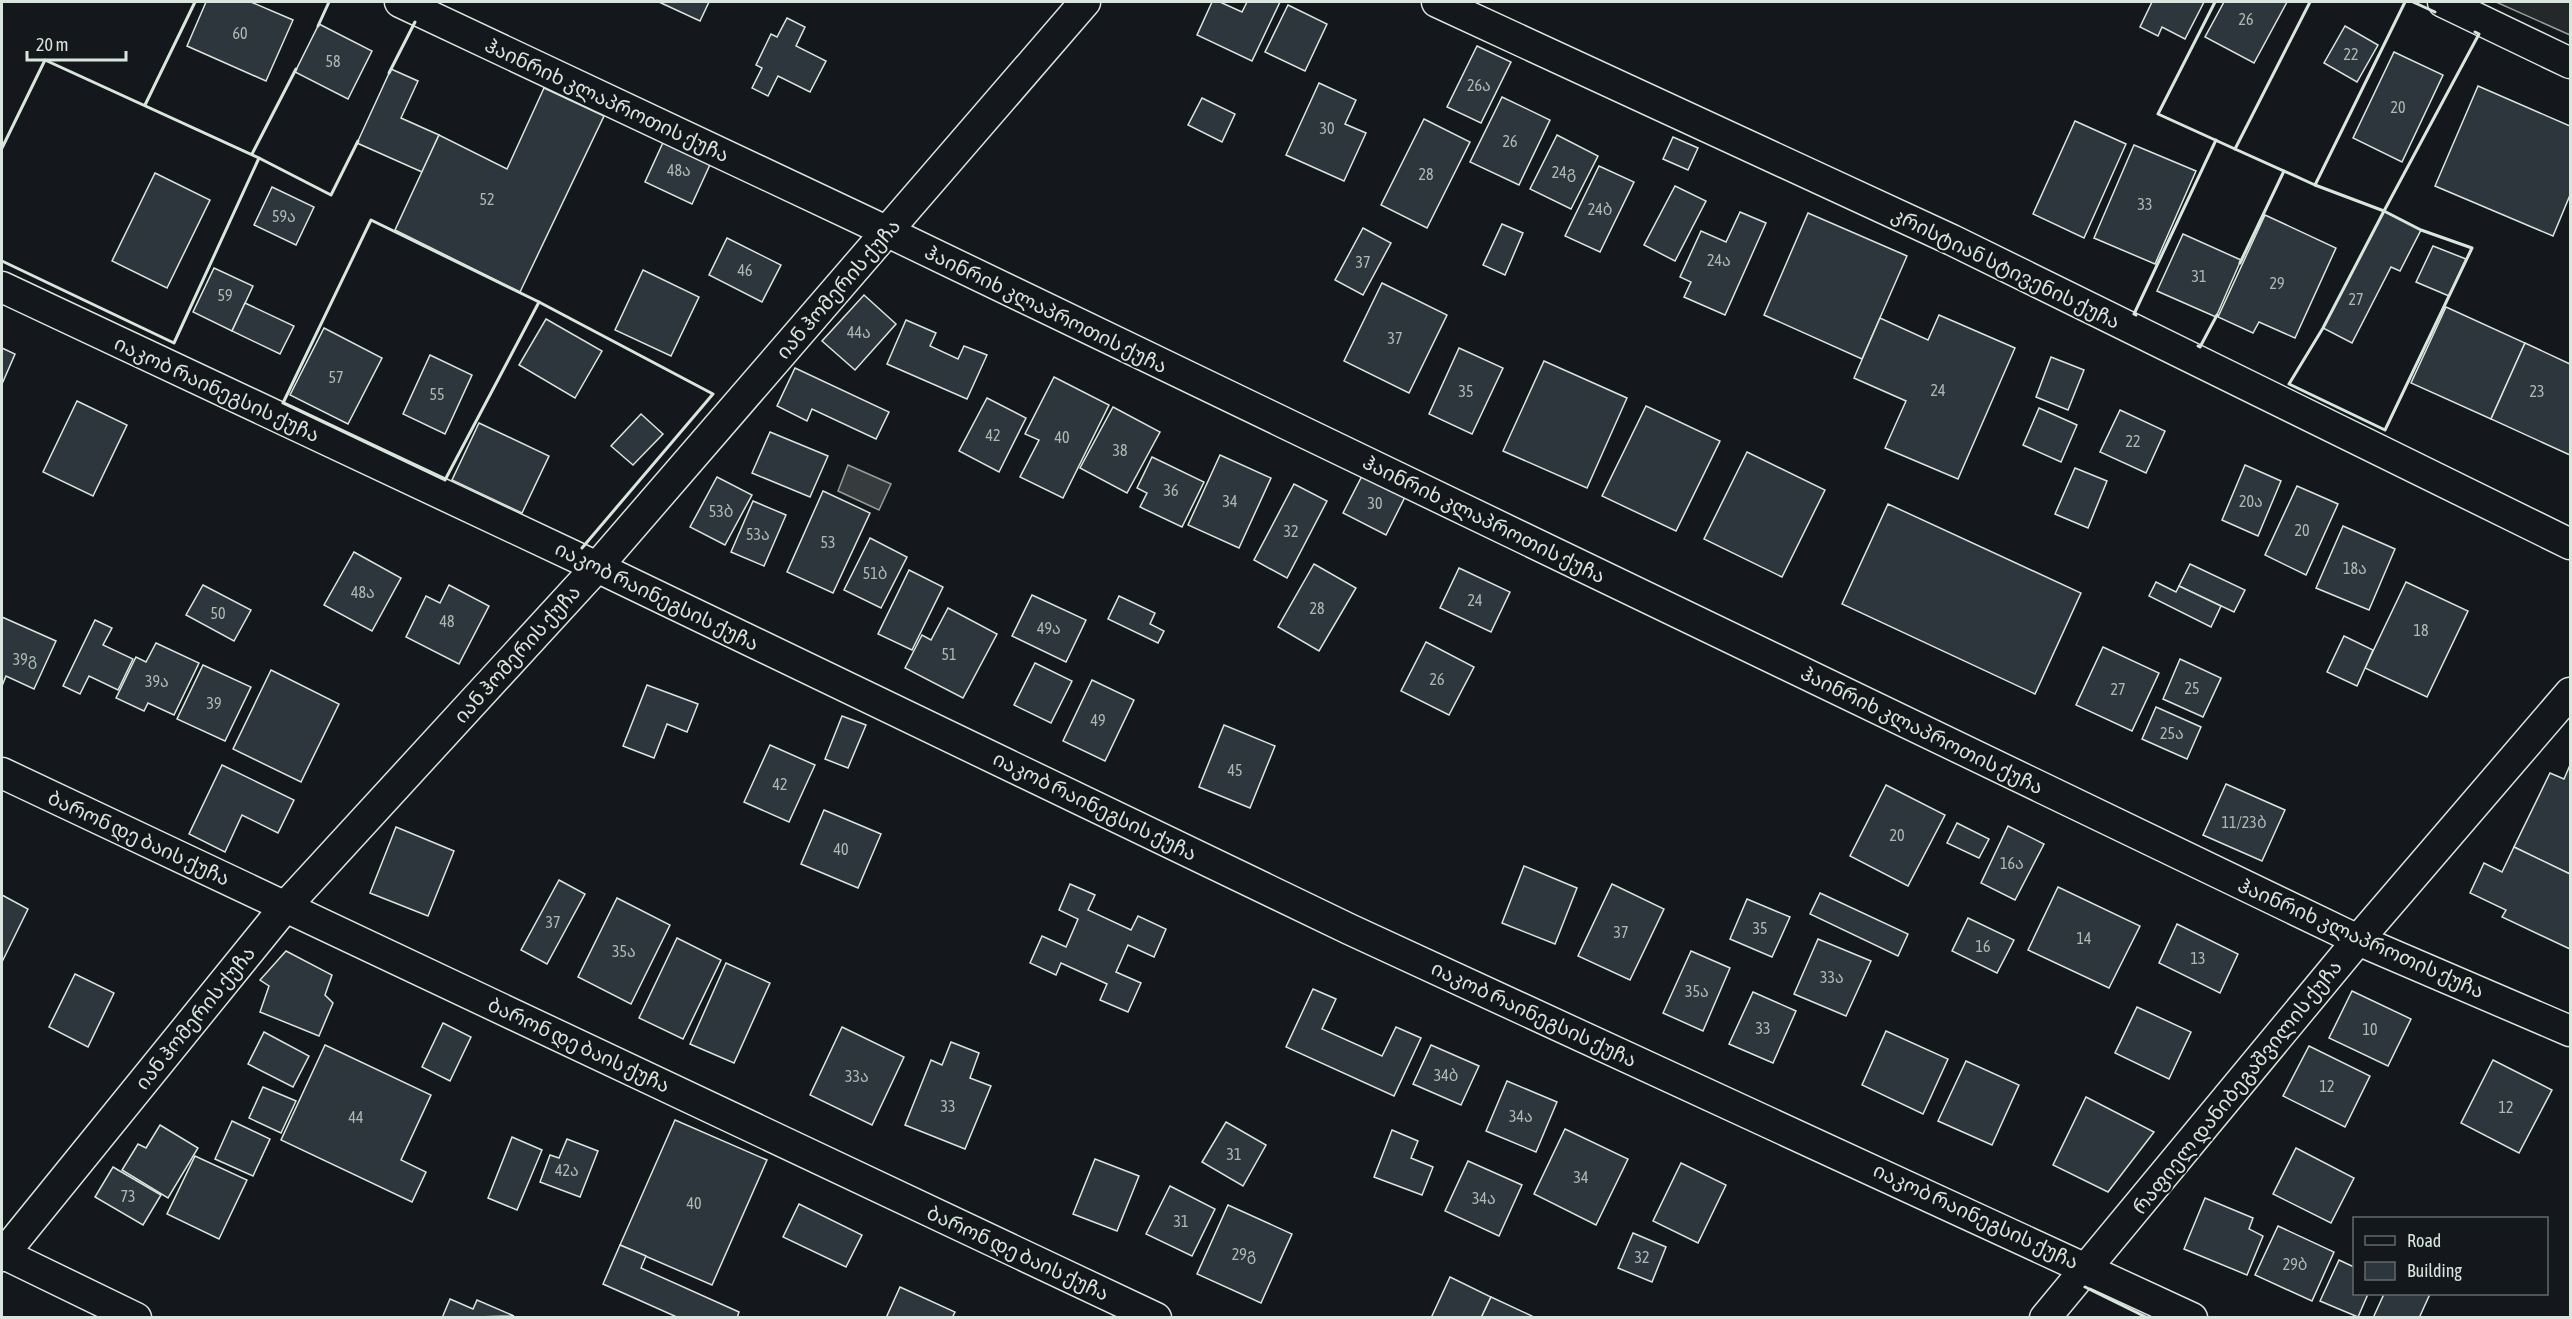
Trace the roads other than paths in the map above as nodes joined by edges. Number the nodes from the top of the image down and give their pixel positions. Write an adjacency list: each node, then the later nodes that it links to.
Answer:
1 (400, 2): 6 (street, ჰაინრიხ კლაპროთის ქუჩა)
2 (1085, 2): 6 (street, იან ჰომერის ქუჩა)
3 (1437, 2): 8 (street, კრისტიან სტივენის ქუჩა)
4 (2443, 2): 5 (street)
5 (2571, 63)
6 (888, 232): 9 (street, იან ჰომერის ქუჩა); 13 (street, ჰაინრიხ კლაპროთის ქუჩა)
7 (2, 287): 9 (street, იაკობ რაინეგსის ქუჩა)
8 (2571, 544)
9 (597, 567): 12 (street, იან ჰომერის ქუჩა); 16 (street, იაკობ რაინეგსის ქუჩა)
10 (2571, 693): 13 (street, რაფიელ დანიბეგაშვილის ქუჩა)
11 (2, 773): 12 (street, ბარონ დე ბაის ქუჩა)
12 (285, 907): 15 (street, იან ჰომერის ქუჩა); 18 (street, ბარონ დე ბაის ქუჩა)
13 (2358, 940): 14 (street, ჰაინრიხ კლაპროთის ქუჩა); 16 (street, რაფიელ დანიბეგაშვილის ქუჩა)
14 (2571, 1031)
15 (2, 1254): 17 (street)
16 (2088, 1268): 19 (street, რაფიელ დანიბეგაშვილის ქუჩა); 20 (street, იაკობ რაინეგსის ქუჩა)
17 (136, 1317)
18 (1156, 1317)
19 (2045, 1317)
20 (2192, 1317)

